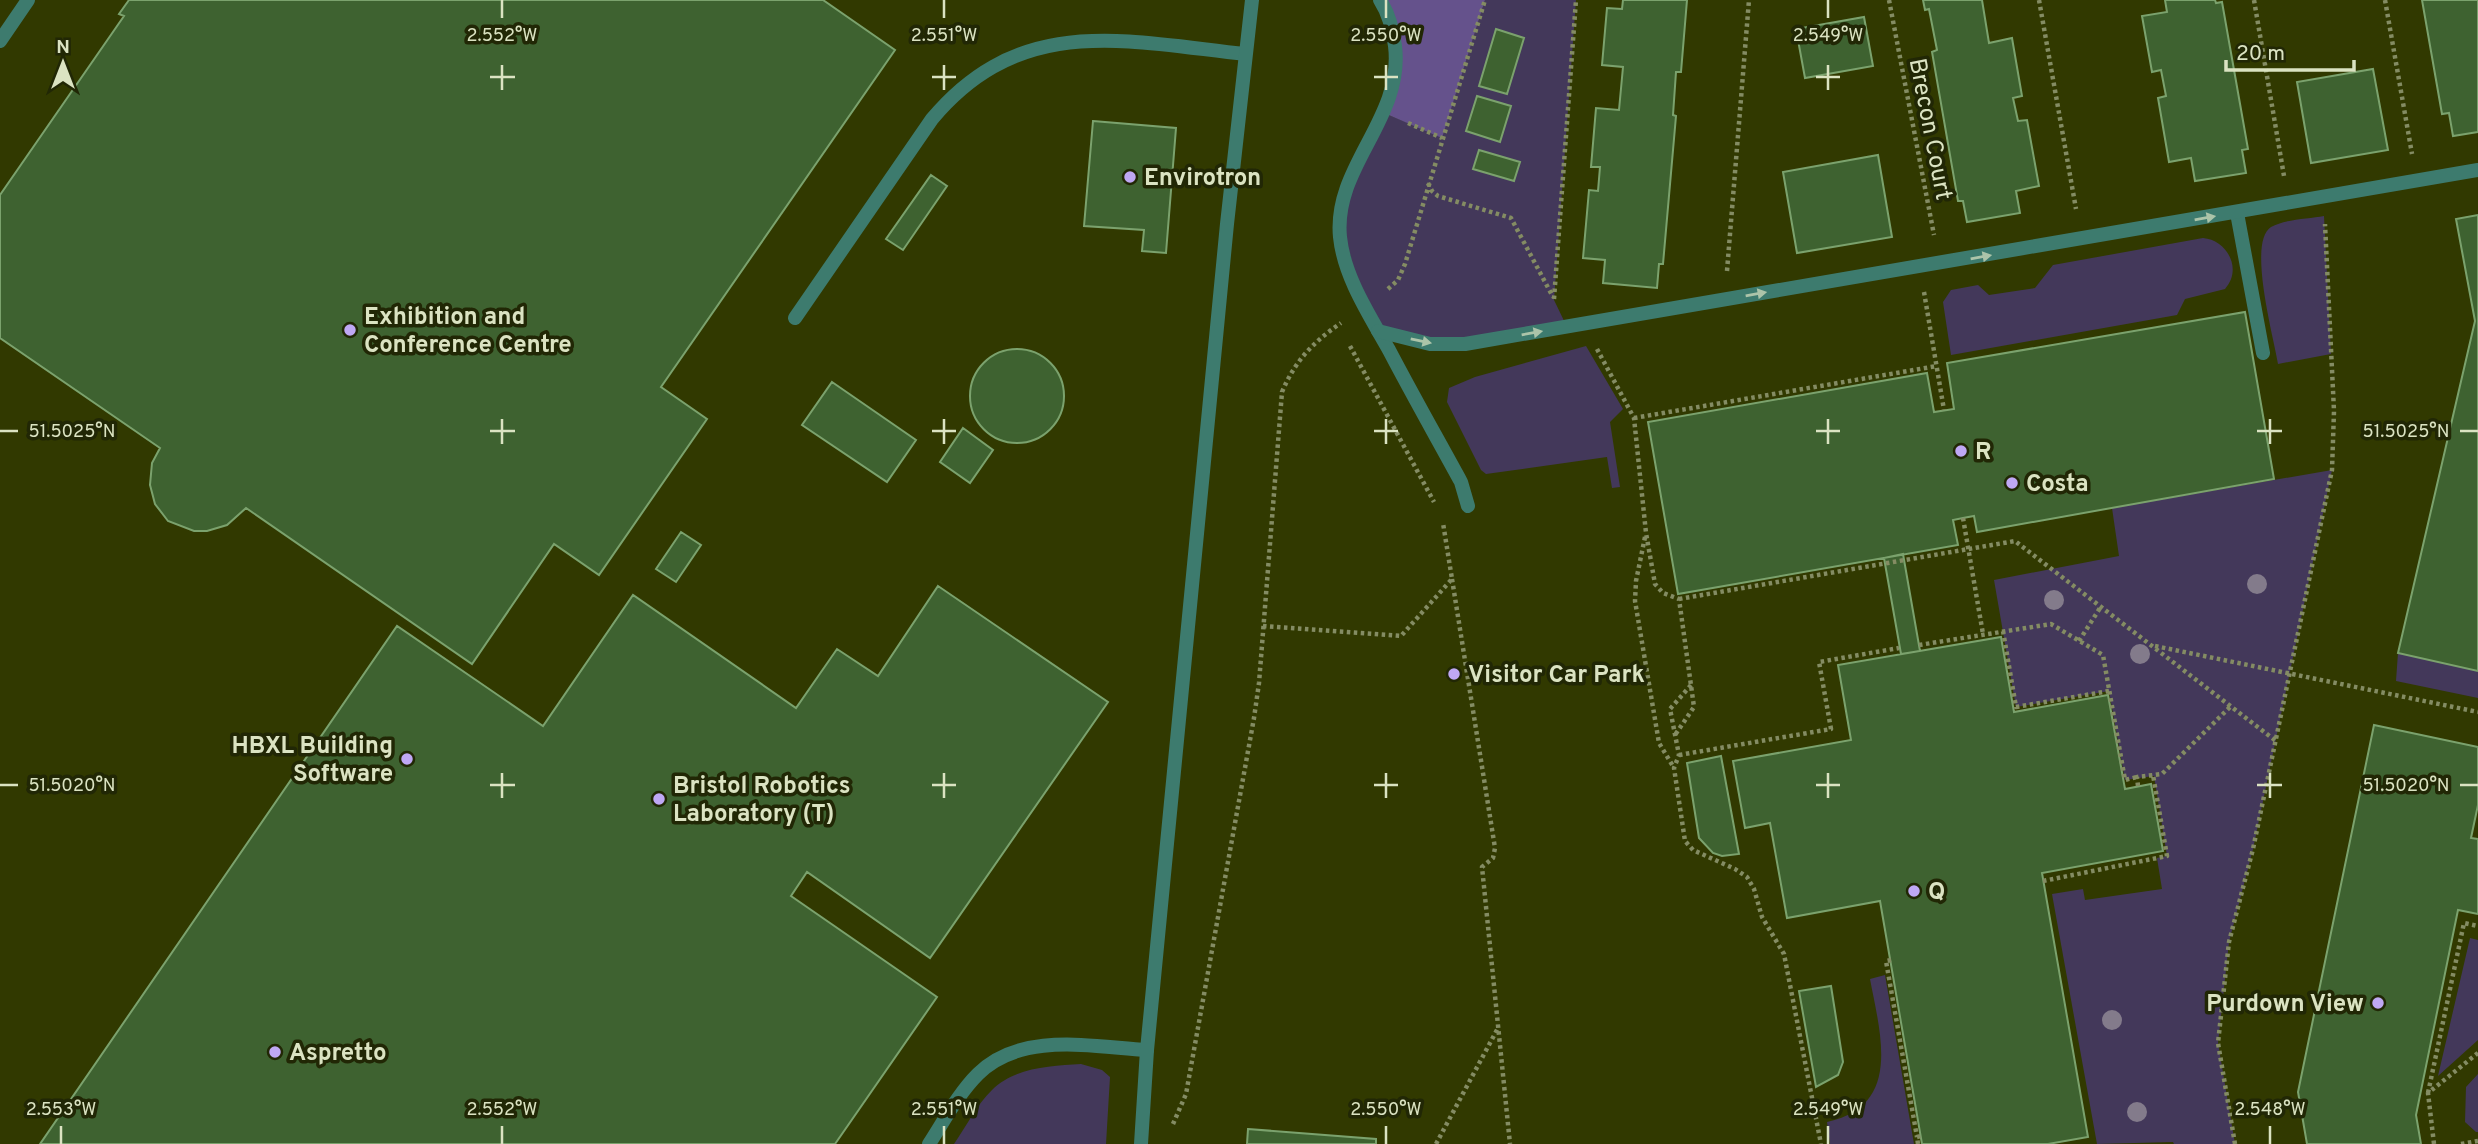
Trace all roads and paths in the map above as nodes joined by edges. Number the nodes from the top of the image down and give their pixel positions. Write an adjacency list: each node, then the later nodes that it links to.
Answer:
1 (27, 0): 11 (street)
2 (1252, 0): 12 (street)
3 (1380, 0): 13 (street)
4 (1485, 0): 14 (path)
5 (1576, 0): 24 (path)
6 (1749, 0): 25 (path)
7 (1889, 0): 22 (path, Brecon Court)
8 (2039, 0): 21 (path)
9 (2254, 0): 19 (path)
10 (2385, 0): 16 (path)
11 (0, 41)
12 (1245, 54): 27 (street); 68 (street)
13 (1384, 113): 14 (path); 26 (street)
14 (1442, 138): 17 (path)
15 (2478, 170): 16 (street)
16 (2418, 182): 18 (street)
17 (1428, 183): 24 (path); 26 (path)
18 (2323, 198): 19 (street); 52 (path)
19 (2289, 204): 20 (street)
20 (2237, 213): 21 (street, one-way to 20); 34 (street)
21 (2081, 239): 22 (street, one-way to 21)
22 (1940, 264): 23 (street)
23 (1919, 267): 25 (street, one-way to 23); 35 (path)
24 (1554, 300): 30 (path)
25 (1725, 300): 29 (street)
26 (1364, 306): 28 (path); 31 (street)
27 (795, 318)
28 (1340, 324): 32 (path); 45 (path)
29 (1583, 324): 30 (street); 37 (path)
30 (1567, 327): 31 (street, one-way to 30)
31 (1378, 331): 38 (street)
32 (1345, 334)
33 (1349, 344): 42 (path)
34 (2263, 354)
35 (1937, 366): 36 (path); 37 (path)
36 (1944, 410)
37 (1634, 418): 40 (path)
38 (1468, 506)
39 (1963, 518): 41 (path)
40 (1646, 533): 43 (path); 60 (path)
41 (1968, 548): 43 (path); 44 (path); 47 (path)
42 (1452, 579): 45 (path); 67 (path)
43 (1679, 599): 53 (path)
44 (2100, 608): 48 (path); 50 (path)
45 (1263, 626): 71 (path)
46 (2003, 631): 47 (path); 48 (path); 54 (path)
47 (1983, 634): 49 (path)
48 (2079, 641): 54 (path)
49 (1919, 645)
50 (2150, 645): 52 (path); 55 (path)
51 (1899, 648): 59 (path)
52 (2289, 673): 56 (path); 58 (path)
53 (1691, 685): 57 (path); 57 (path)
54 (2109, 691): 62 (path)
55 (2232, 705): 58 (path); 61 (path)
56 (2478, 712)
57 (1675, 736): 59 (path)
58 (2276, 741): 79 (path)
59 (1679, 755): 60 (path)
60 (1674, 768): 77 (path)
61 (2153, 775): 62 (path); 64 (path)
62 (2137, 778): 63 (path)
63 (2138, 786)
64 (2043, 881)
65 (2478, 926): 70 (path)
66 (1891, 960): 78 (path)
67 (1498, 1028): 75 (path); 76 (path)
68 (1147, 1050): 73 (street); 74 (street)
69 (2478, 1053): 70 (path)
70 (2428, 1093): 80 (path)
71 (1171, 1128)
72 (2478, 1141): 81 (path)
73 (929, 1144)
74 (1141, 1144)
75 (1436, 1144)
76 (1510, 1144)
77 (1821, 1144)
78 (1918, 1144)
79 (2235, 1144)
80 (2434, 1144)
81 (2461, 1144)

